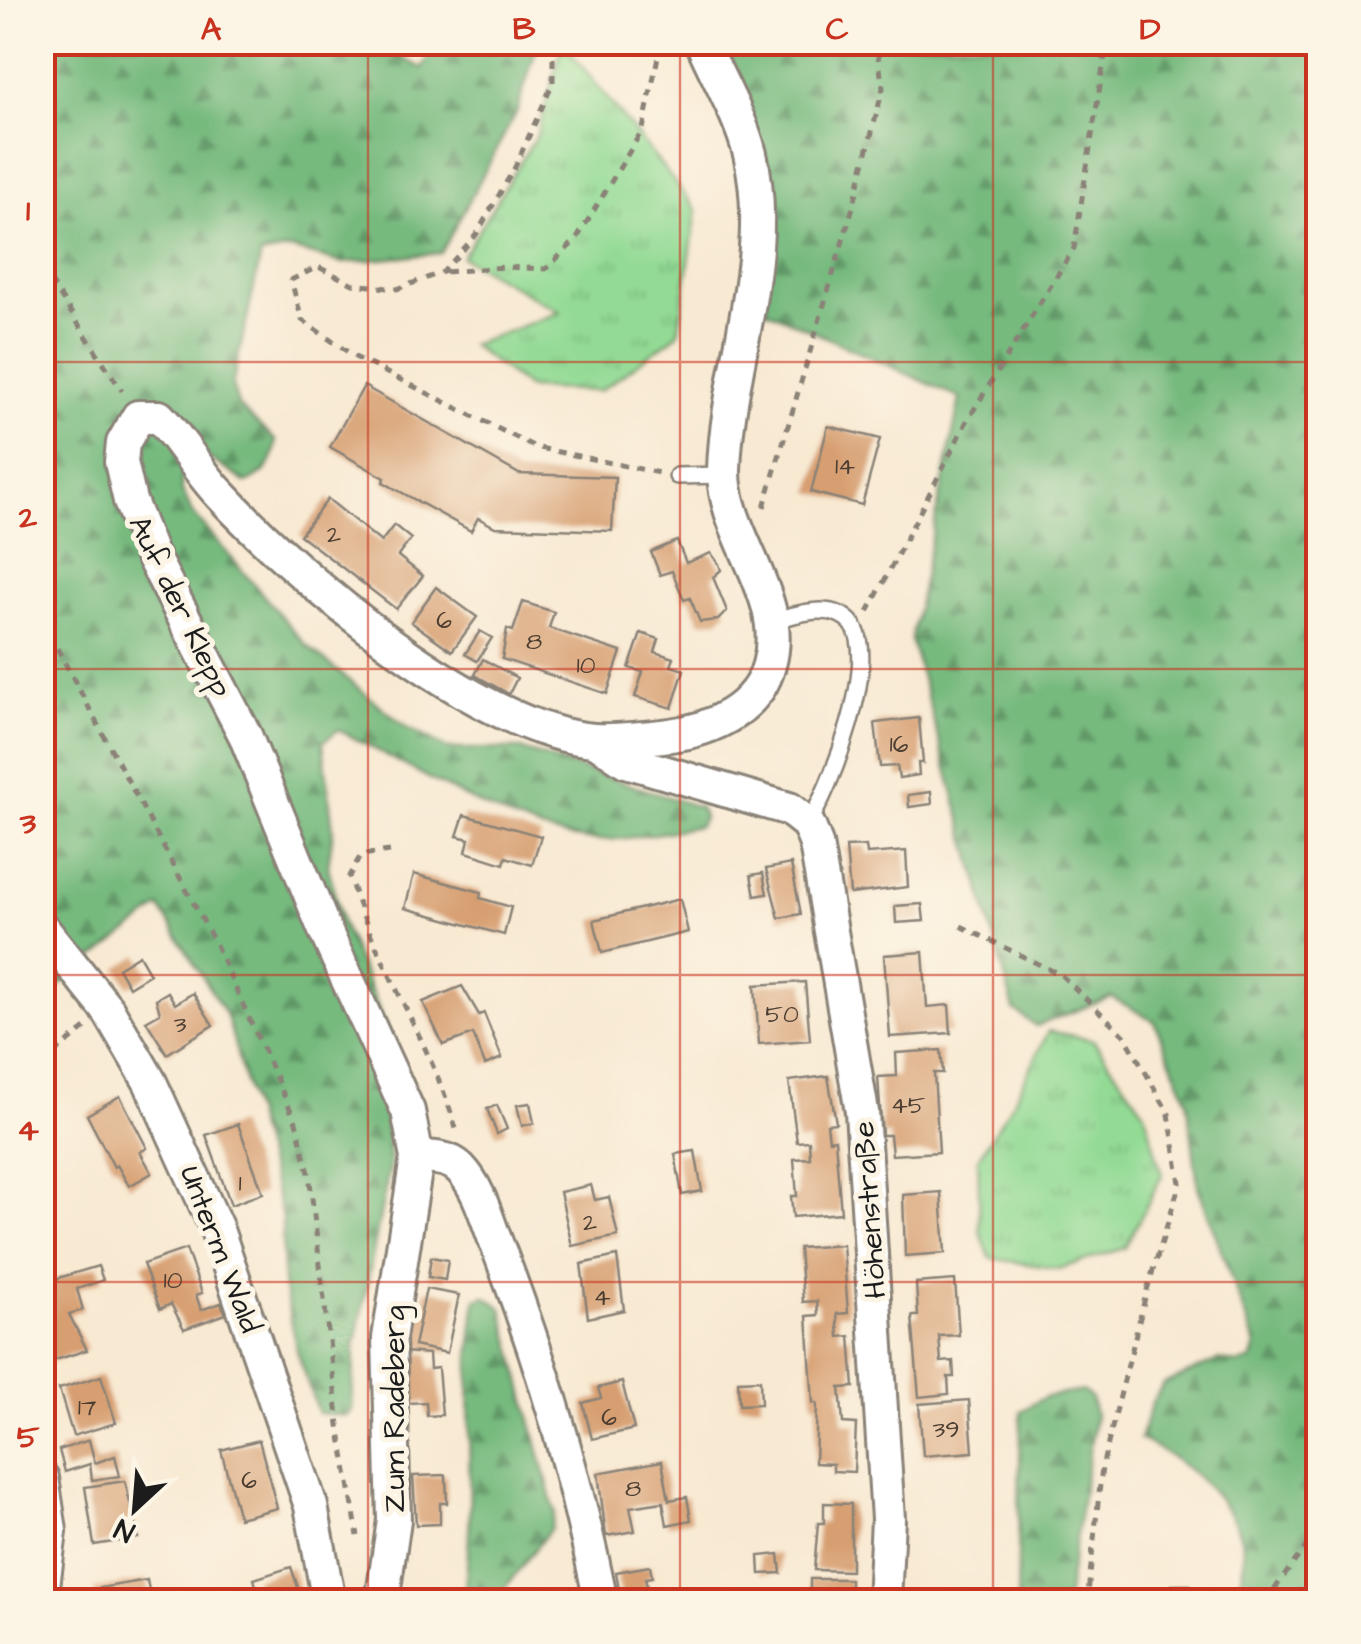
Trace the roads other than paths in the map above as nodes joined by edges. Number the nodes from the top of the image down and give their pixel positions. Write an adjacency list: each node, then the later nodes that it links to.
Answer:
1 (702, 42): 2 (street)
2 (724, 474): 3 (lane); 4 (street)
3 (676, 476)
4 (771, 622): 5 (street); 6 (lane)
5 (595, 740): 6 (street); 8 (street, Auf der Klepp)
6 (808, 824): 14 (street, Höhenstraße)
7 (42, 928): 11 (street, Unterm Wald)
8 (416, 1158): 12 (street, Zum Radeberg); 13 (street)
9 (42, 1478): 10 (street)
10 (42, 1594)
11 (329, 1602)
12 (382, 1602)
13 (601, 1602)
14 (884, 1602)

